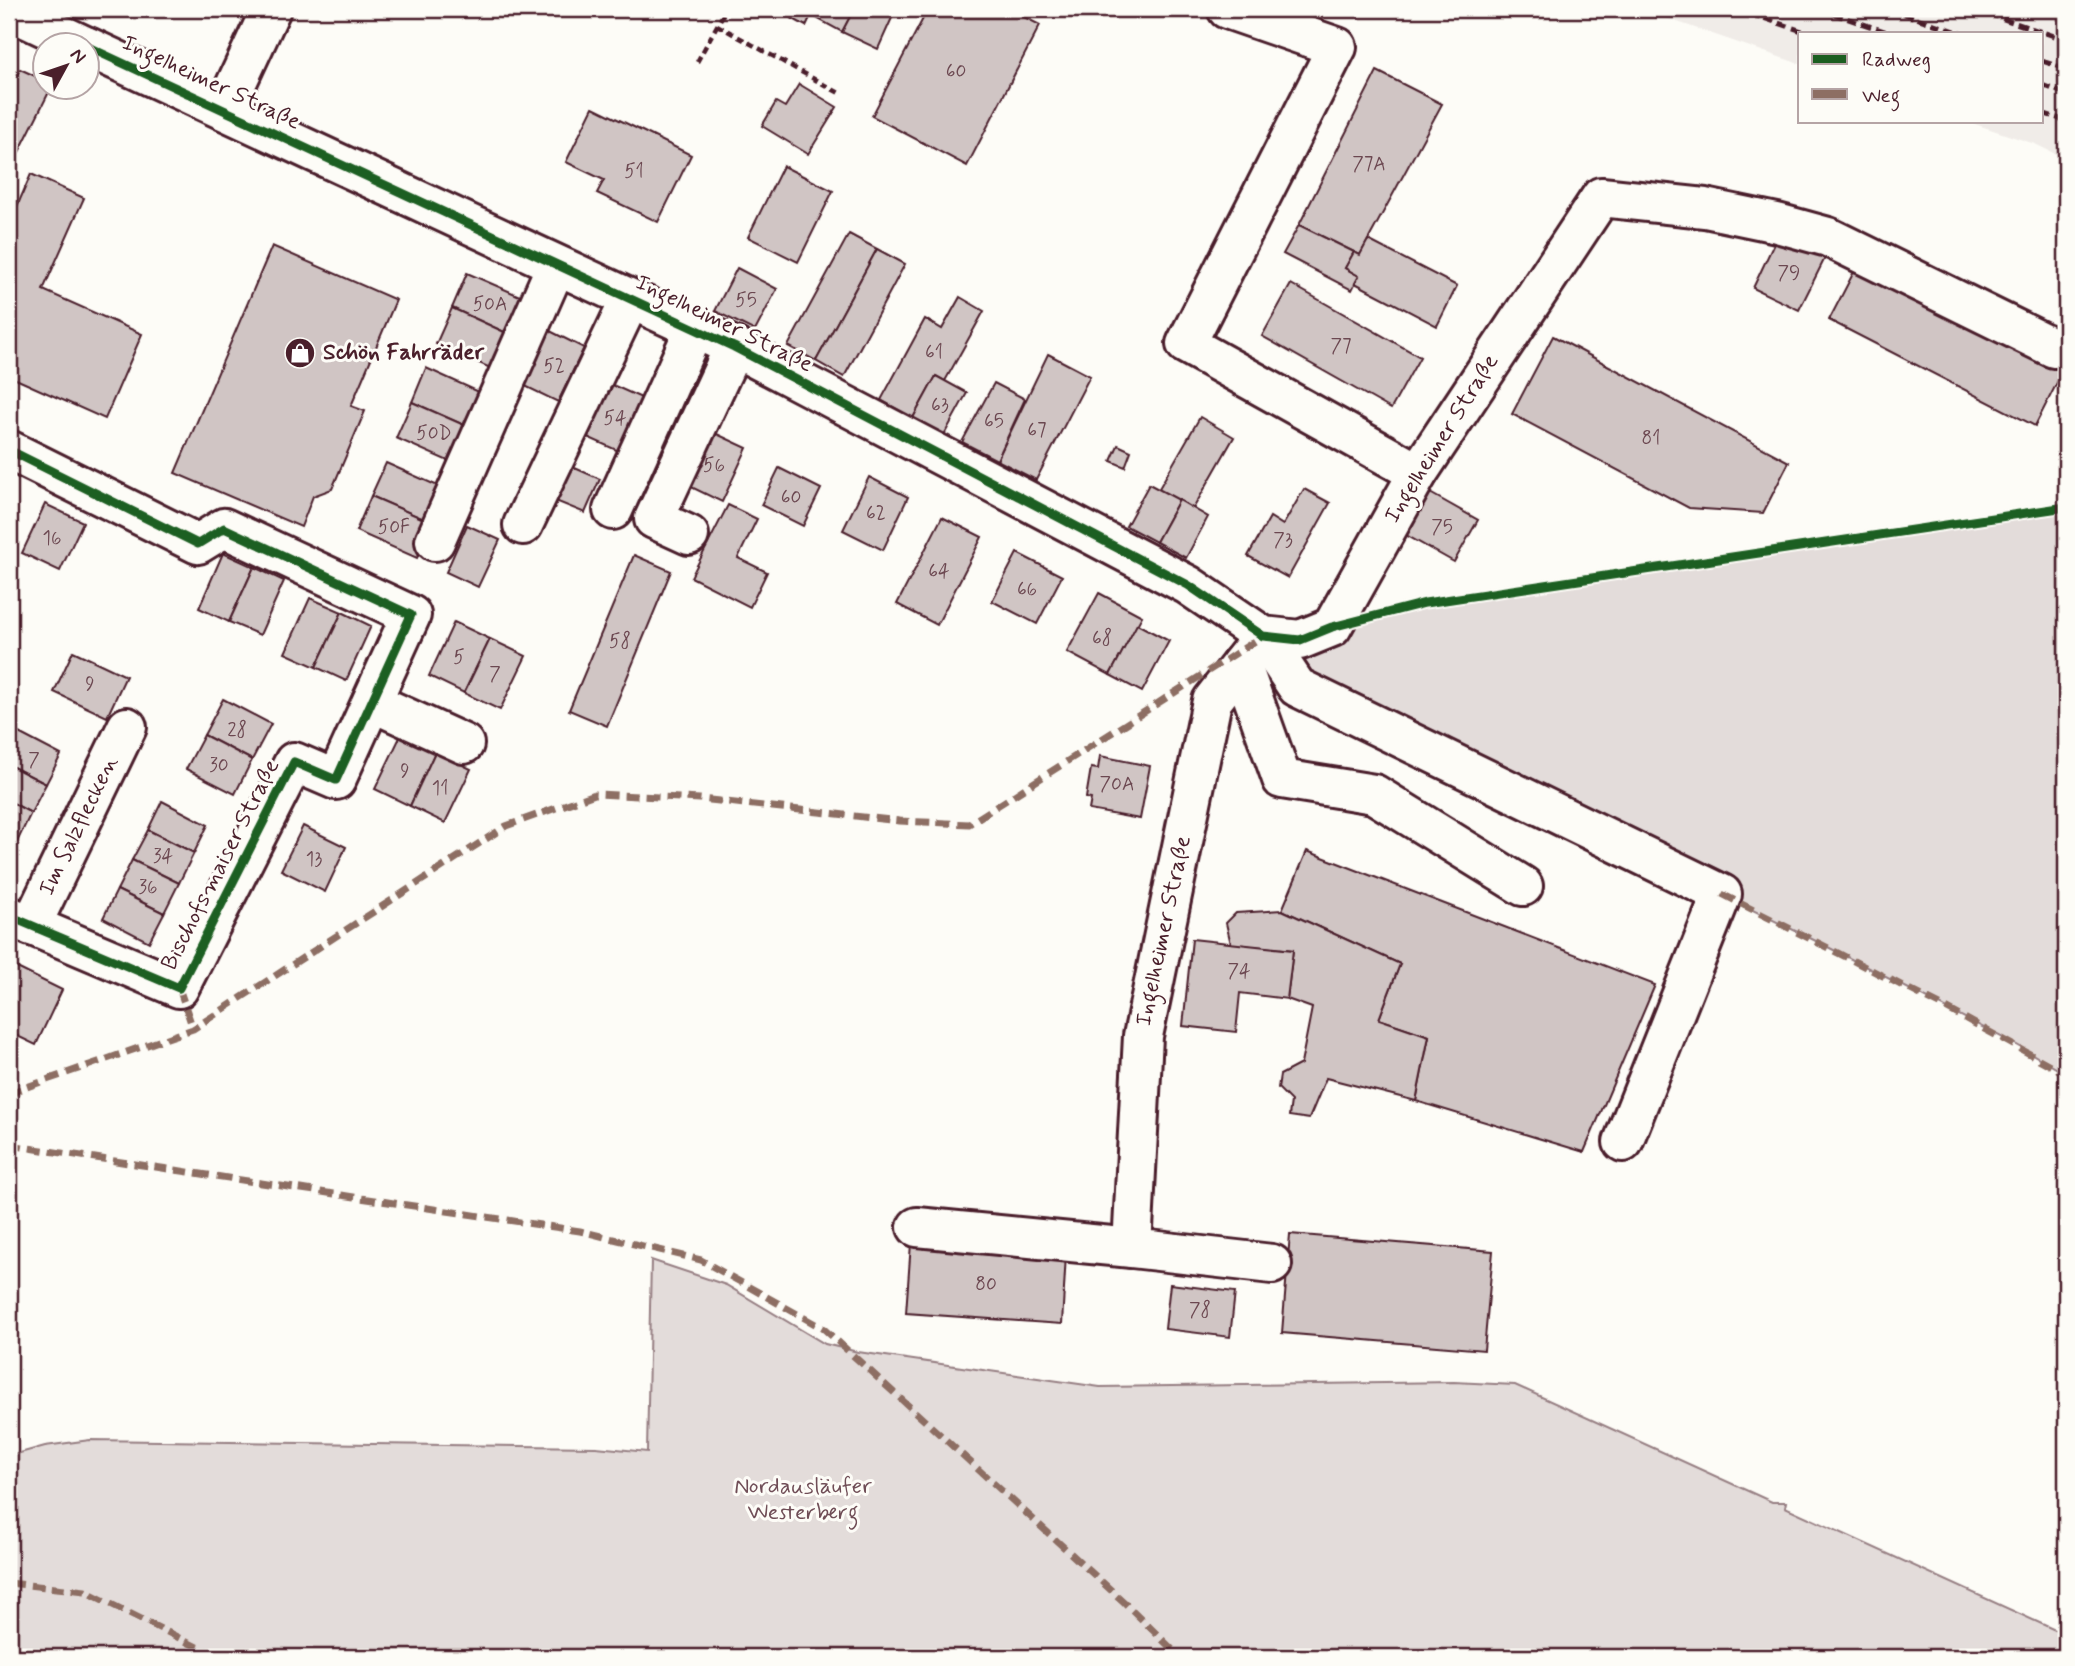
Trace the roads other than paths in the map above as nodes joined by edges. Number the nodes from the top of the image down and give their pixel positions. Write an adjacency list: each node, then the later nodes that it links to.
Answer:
1 (271, 9): 6 (street)
2 (1227, 9): 13 (street)
3 (9, 10): 4 (street, Ingelheimer Straße)
4 (56, 32)
5 (102, 53): 6 (street, Ingelheimer Straße)
6 (224, 110): 7 (street, Ingelheimer Straße)
7 (556, 266): 8 (street, Ingelheimer Straße); 17 (street)
8 (630, 300): 9 (street, Ingelheimer Straße); 15 (street, Ingelheimer Straße)
9 (694, 330): 10 (street, Ingelheimer Straße); 14 (street, Ingelheimer Straße)
10 (734, 347): 16 (street, Ingelheimer Straße); 18 (street, Ingelheimer Straße)
11 (2054, 348): 13 (street, Ingelheimer Straße)
12 (9, 450): 19 (street, Bischofsmaiser Straße)
13 (1418, 473): 18 (street, Ingelheimer Straße)
14 (612, 510)
15 (523, 526)
16 (689, 535)
17 (435, 541)
18 (1252, 650): 22 (street); 24 (street); 26 (street, Ingelheimer Straße)
19 (372, 702): 21 (street); 23 (street, Bischofsmaiser Straße)
20 (127, 727): 23 (street, Im Salzflecken)
21 (464, 744)
22 (1523, 886)
23 (20, 921)
24 (1623, 1142)
25 (917, 1227): 26 (street)
26 (1132, 1248): 27 (street)
27 (1272, 1264)

